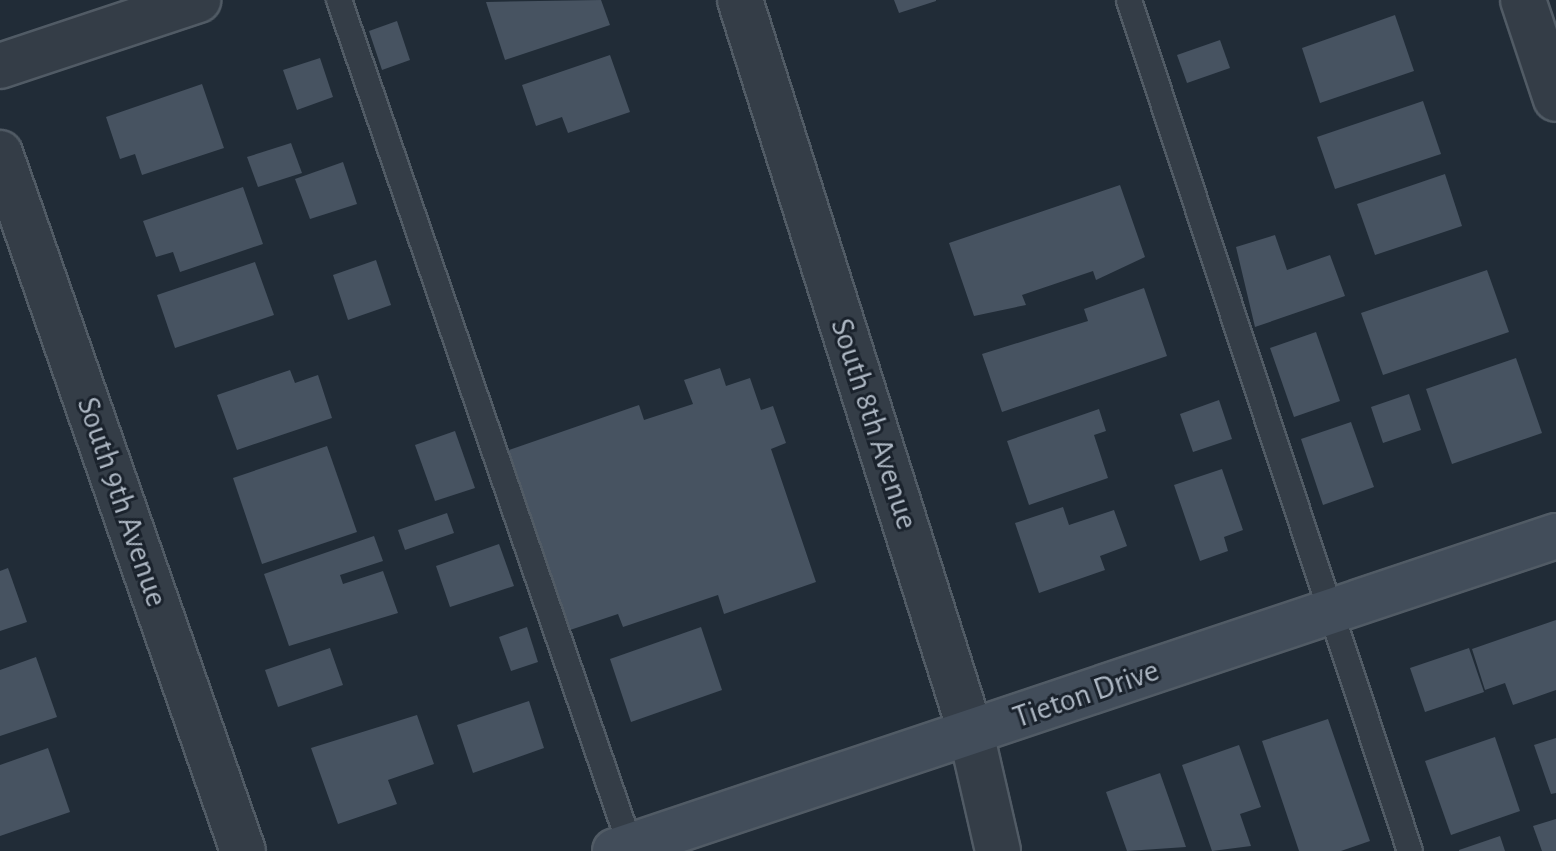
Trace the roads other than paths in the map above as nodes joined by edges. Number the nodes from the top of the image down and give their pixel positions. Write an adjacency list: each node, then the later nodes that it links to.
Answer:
1 (198, 0): 6 (street)
2 (339, 0): 12 (lane)
3 (740, 0): 11 (street, South 8th Avenue)
4 (1129, 0): 10 (lane)
5 (1523, 0): 7 (street)
6 (0, 66)
7 (1556, 99)
8 (0, 153): 13 (street, South 9th Avenue)
9 (1556, 536): 10 (main road, Tieton Drive)
10 (1331, 611): 11 (main road, Tieton Drive); 15 (lane)
11 (971, 733): 12 (main road, Tieton Drive); 14 (street, South 8th Avenue)
12 (626, 849)
13 (243, 851)
14 (998, 851)
15 (1410, 851)

